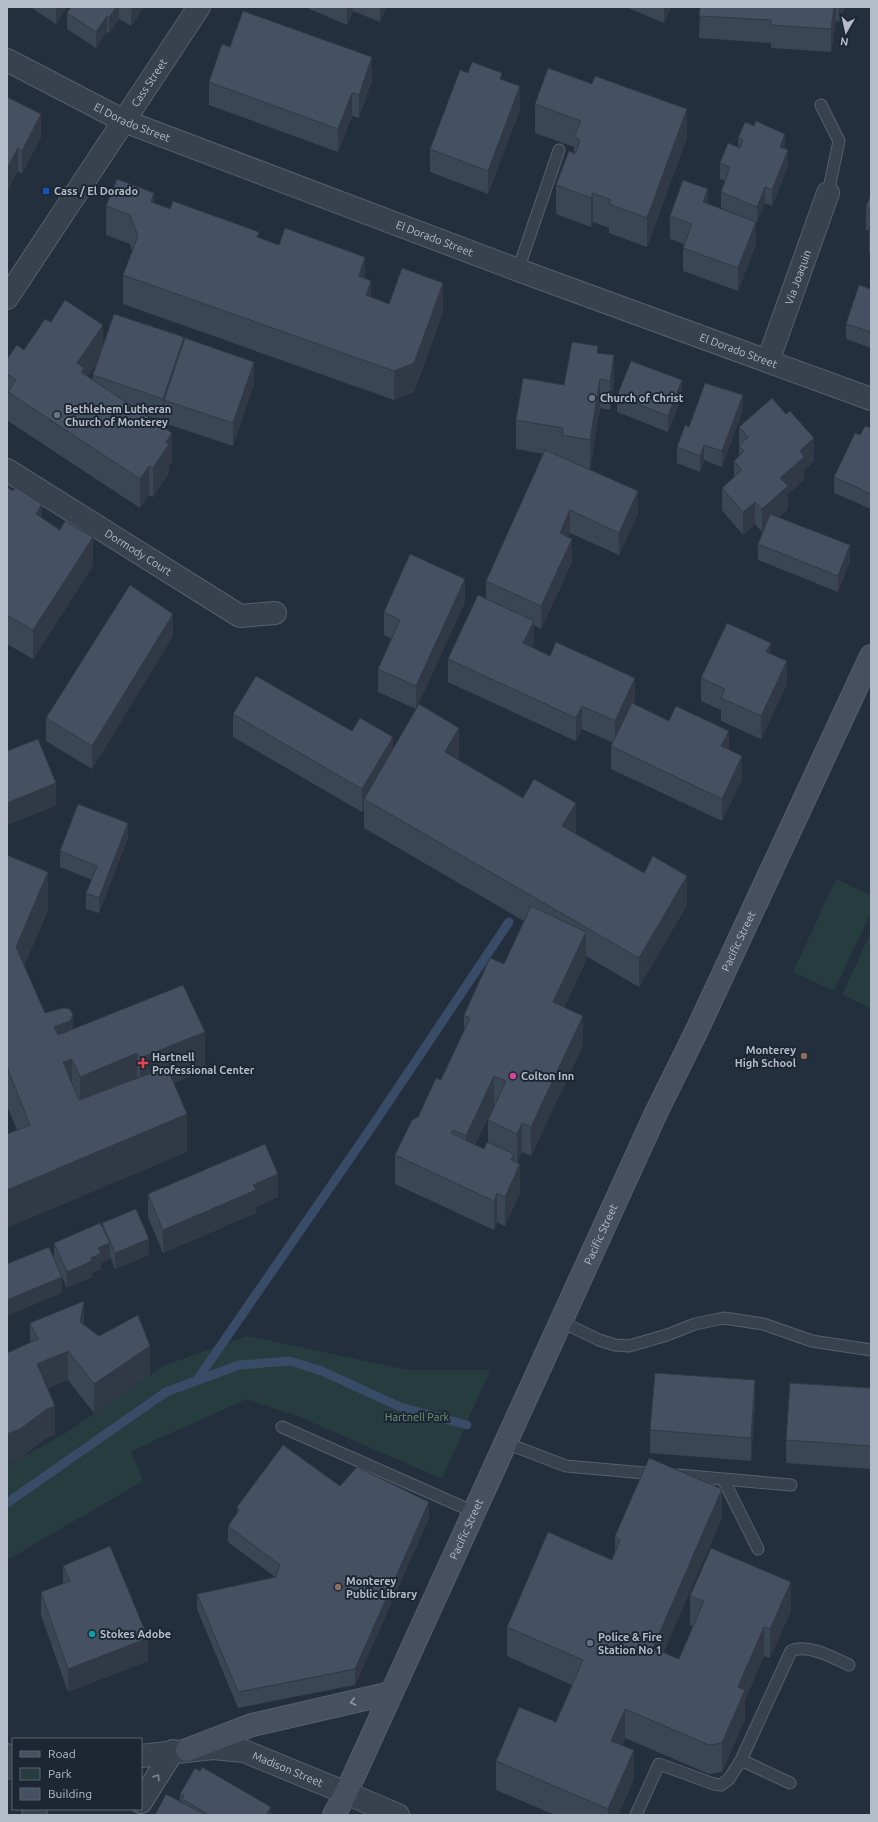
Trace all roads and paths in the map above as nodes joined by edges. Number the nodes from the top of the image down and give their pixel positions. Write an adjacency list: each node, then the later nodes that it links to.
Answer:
1 (199, 7): 4 (street, Cass Street)
2 (7, 60): 4 (street, El Dorado Street)
3 (821, 105): 6 (lane)
4 (124, 121): 7 (street, Cass Street); 8 (street, El Dorado Street)
5 (559, 150): 8 (lane)
6 (828, 193): 10 (street, Via Joaquin)
7 (15, 269): 9 (street, Cass Street)
8 (518, 270): 10 (street, El Dorado Street)
9 (7, 298)
10 (768, 361): 11 (street, El Dorado Street)
11 (871, 399)
12 (7, 470): 13 (street, Dormody Court)
13 (275, 612)
14 (871, 656): 15 (main road, Pacific Street)
15 (866, 680): 16 (main road, Pacific Street)
16 (562, 1322): 17 (lane); 19 (main road, Pacific Street)
17 (871, 1350)
18 (282, 1427): 22 (lane)
19 (506, 1442): 20 (lane); 22 (main road, Pacific Street)
20 (723, 1479): 21 (lane); 23 (lane)
21 (792, 1485)
22 (474, 1512): 25 (main road, Pacific Street)
23 (758, 1549)
24 (850, 1665): 29 (lane)
25 (391, 1693): 26 (main road, one-way to 26); 32 (main road, Pacific Street)
26 (180, 1751): 28 (street, Madison Street); 32 (street, Madison Street); 33 (street, one-way to 26)
27 (7, 1755): 30 (street)
28 (142, 1756)
29 (741, 1760): 31 (lane); 36 (lane)
30 (12, 1766)
31 (790, 1783)
32 (346, 1793): 34 (main road, Pacific Street); 35 (street, Madison Street)
33 (142, 1801)
34 (334, 1815)
35 (398, 1815)
36 (636, 1815)

